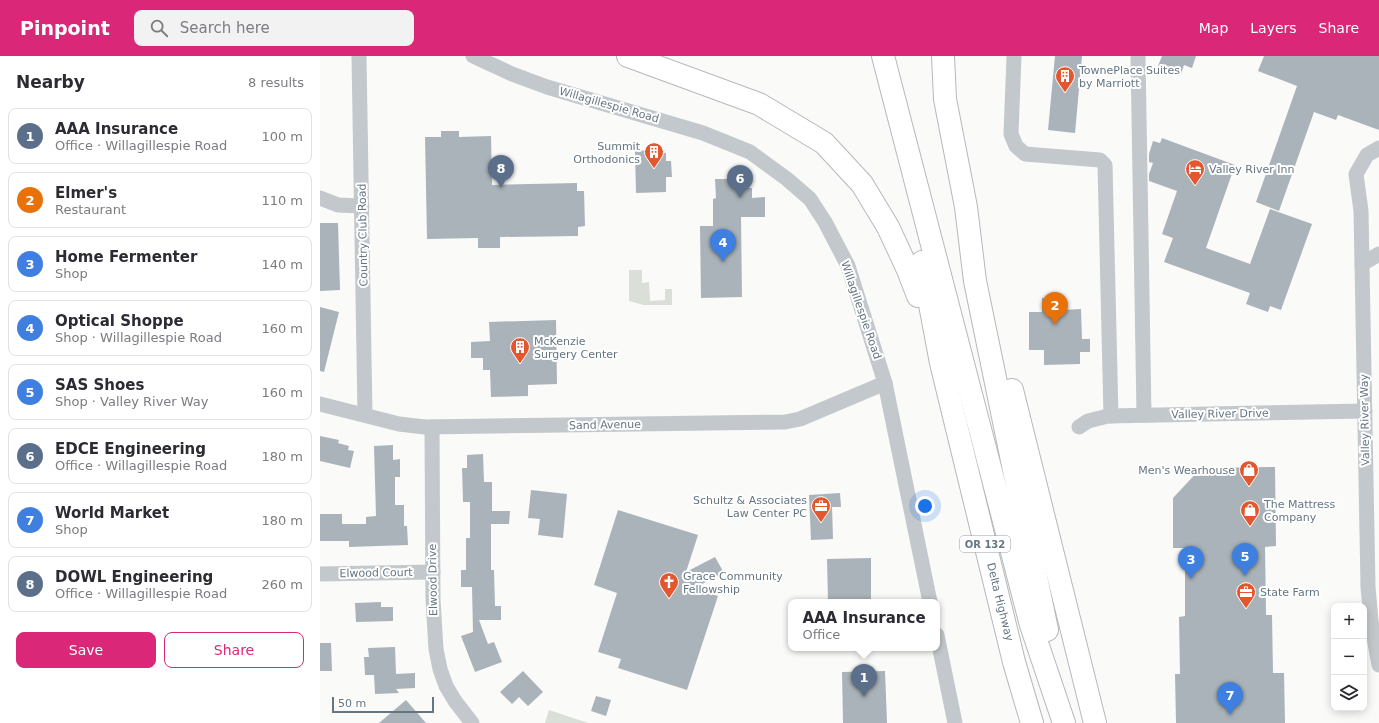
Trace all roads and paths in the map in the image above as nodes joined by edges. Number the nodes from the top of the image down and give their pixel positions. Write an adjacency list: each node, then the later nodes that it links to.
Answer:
1 (359, 56): 11 (street, Country Club Road)
2 (473, 56): 16 (street, Willagillespie Road)
3 (628, 56): 15 (highway)
4 (868, 56): 15 (highway)
5 (884, 56): 34 (highway)
6 (943, 56): 12 (highway)
7 (1014, 56): 21 (street)
8 (1138, 56): 20 (street)
9 (1379, 148): 14 (street, Valley River Way)
10 (320, 198): 11 (street)
11 (362, 206): 19 (street, Country Club Road)
12 (966, 207): 34 (highway); 35 (highway)
13 (1379, 254): 14 (street)
14 (1362, 264): 18 (street, Valley River Way)
15 (941, 363): 33 (highway, Delta Highway / OR 132)
16 (885, 383): 22 (street, Sand Avenue); 28 (street, Willagillespie Road)
17 (320, 404): 19 (street, Sand Avenue)
18 (1364, 411): 20 (street, Valley River Drive); 25 (street, Valley River Way)
19 (365, 415): 22 (street, Sand Avenue)
20 (1144, 415): 21 (street, Valley River Drive)
21 (1111, 416): 23 (street, Valley River Drive)
22 (432, 427): 26 (street, Elwood Drive)
23 (1079, 427)
24 (1379, 468): 25 (street)
25 (1366, 476): 30 (street, Valley River Way)
26 (433, 572): 27 (street, Elwood Court); 31 (street, Elwood Drive)
27 (320, 574)
28 (929, 599)
29 (940, 650): 32 (street)
30 (1379, 665)
31 (472, 723)
32 (955, 723)
33 (1032, 723)
34 (1065, 723)
35 (1095, 723)

